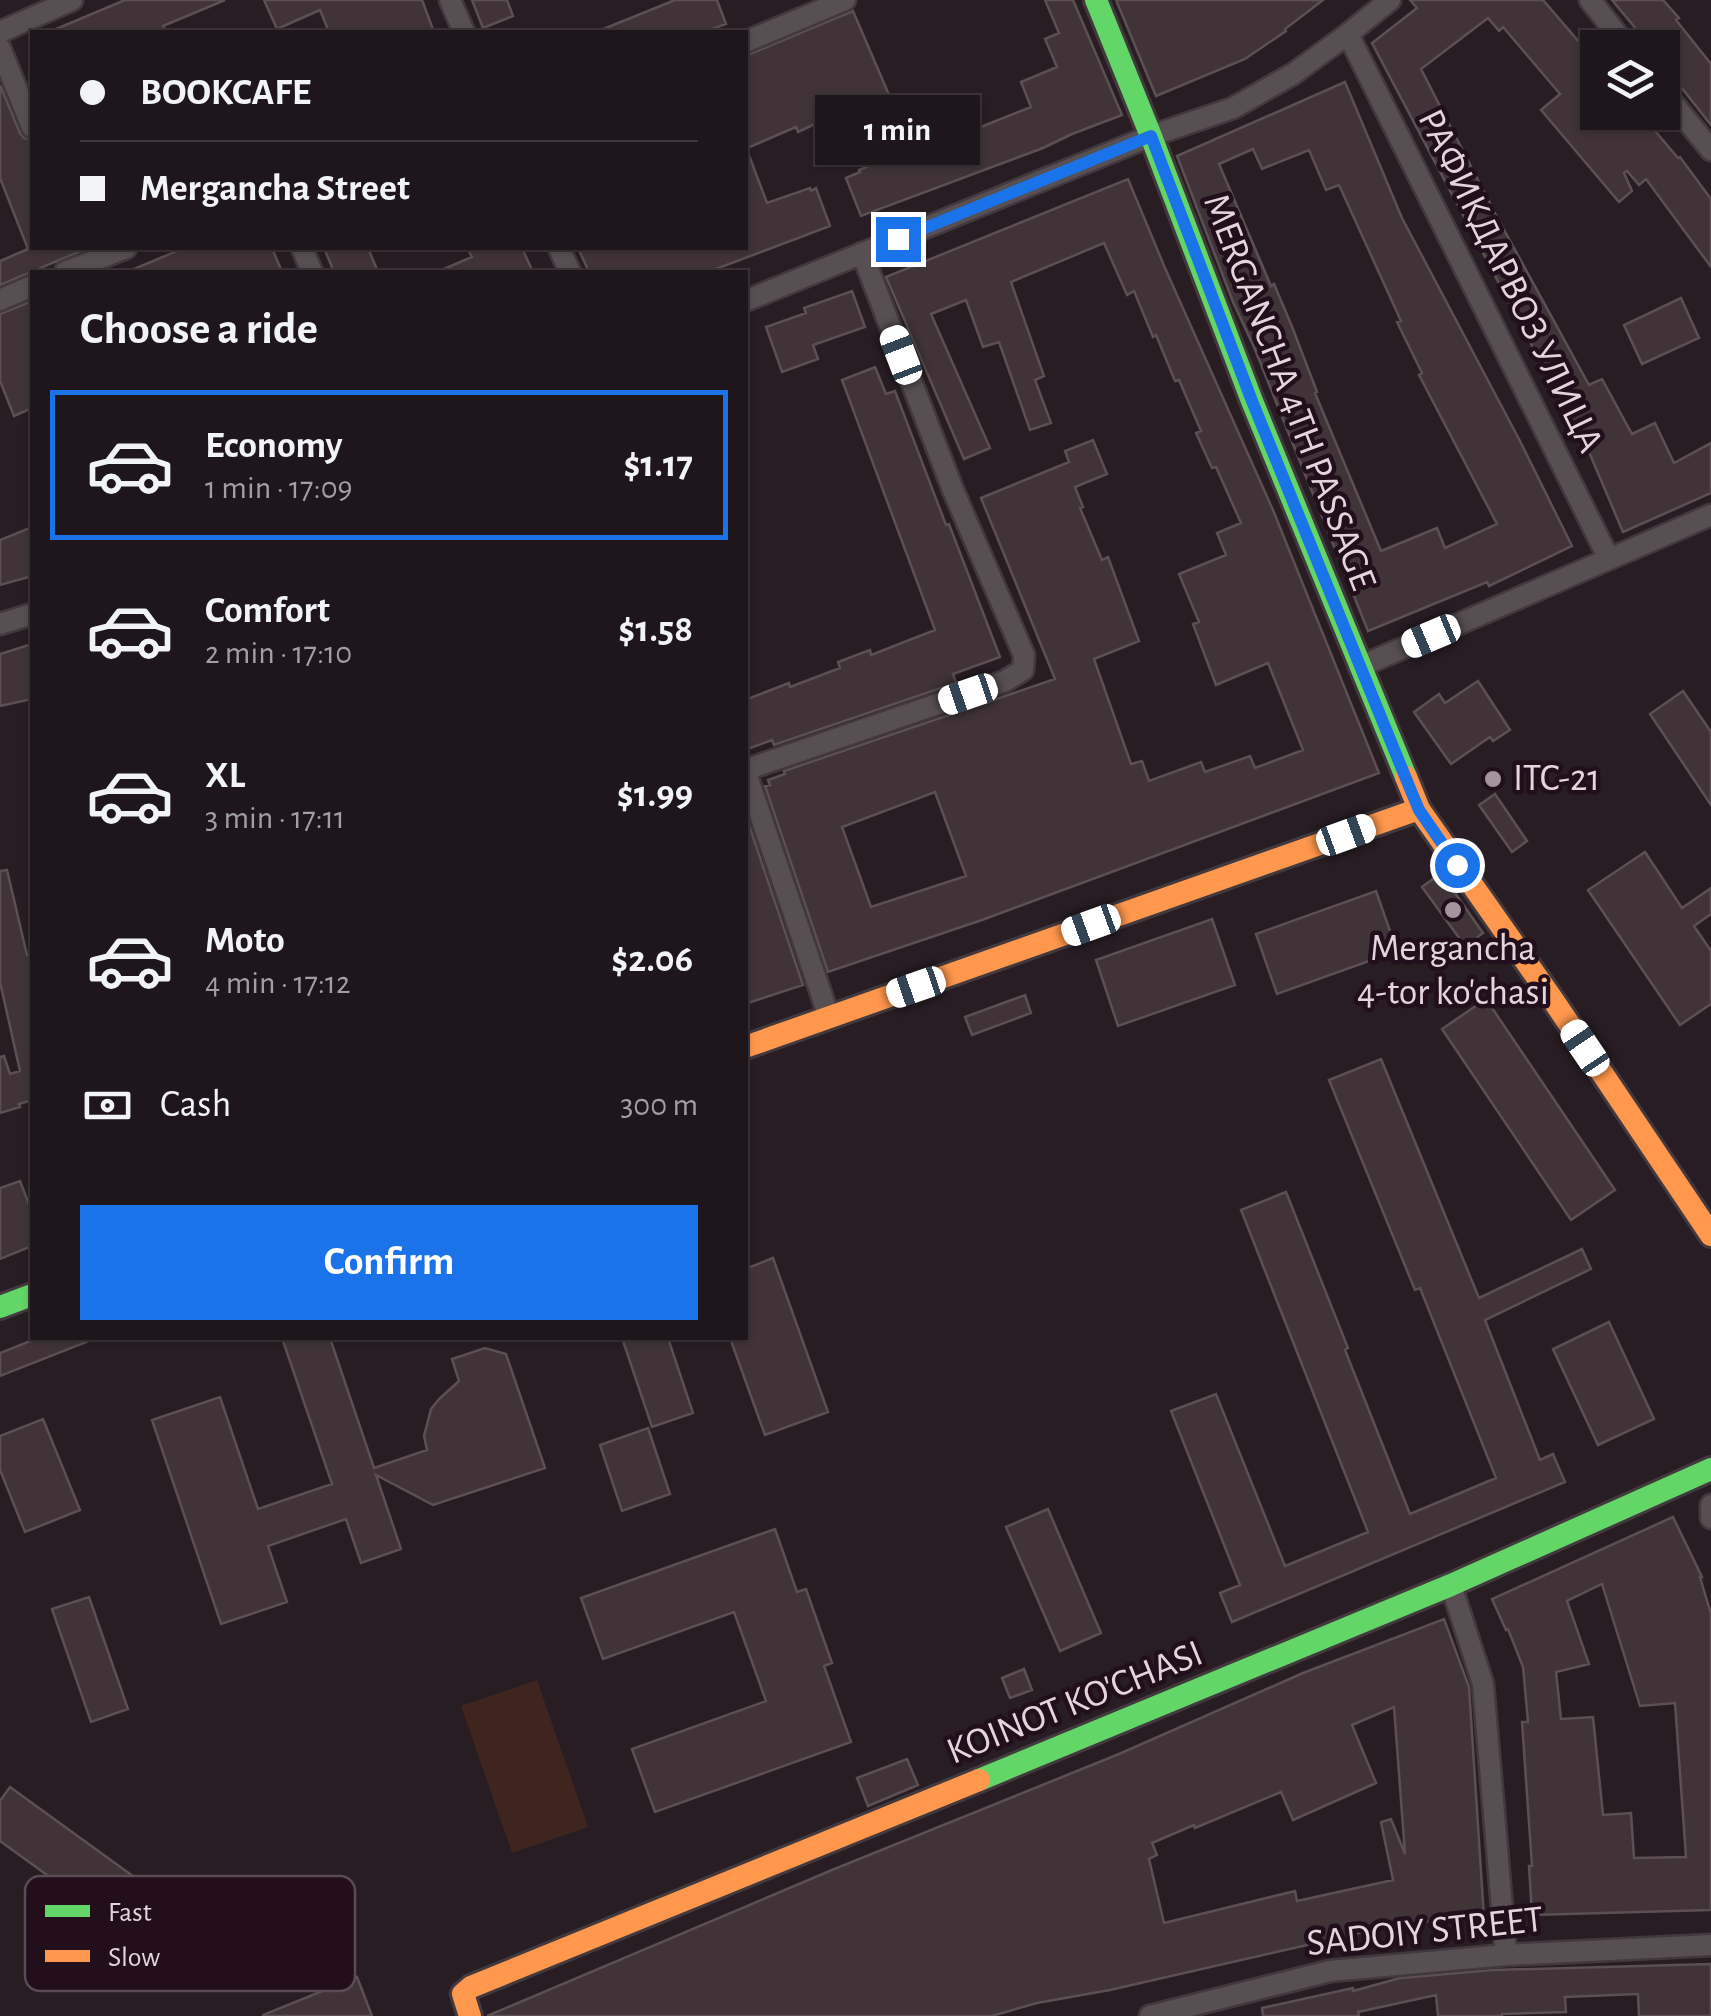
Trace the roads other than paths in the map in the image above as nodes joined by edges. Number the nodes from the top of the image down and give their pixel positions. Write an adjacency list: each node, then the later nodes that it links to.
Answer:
1 (72, 0): 9 (street)
2 (450, 0): 7 (street)
3 (846, 0): 11 (street)
4 (1096, 0): 15 (street, MERGANCHA 4TH PASSAGE)
5 (1390, 0): 10 (street)
6 (1590, 0): 8 (street)
7 (463, 30)
8 (1614, 30)
9 (0, 32)
10 (1348, 34): 15 (street); 24 (street, РАФИКДАРВОЗ УЛИЦА)
11 (748, 41)
12 (0, 48): 14 (street)
13 (1680, 112): 16 (street)
14 (30, 122)
15 (1151, 136): 18 (street); 27 (street, MERGANCHA 4TH PASSAGE)
16 (1711, 150)
17 (114, 250): 19 (street)
18 (862, 253): 22 (street); 28 (street)
19 (85, 255)
20 (30, 287): 21 (street)
21 (0, 300)
22 (748, 301)
23 (1711, 515): 24 (street)
24 (1609, 559): 27 (street)
25 (30, 615): 26 (street)
26 (0, 624)
27 (1359, 666): 30 (street, MERGANCHA 4TH PASSAGE)
28 (748, 769)
29 (748, 779): 31 (street)
30 (1419, 810): 31 (street); 33 (street, MERGANCHA 4TH PASSAGE)
31 (829, 1018): 32 (street)
32 (748, 1046)
33 (1711, 1235)
34 (30, 1297): 35 (street)
35 (0, 1307)
36 (1711, 1469): 39 (street, KOINOT KO'CHASI)
37 (1711, 1506): 38 (street)
38 (1711, 1518)
39 (1451, 1585): 41 (street); 42 (street, KOINOT KO'CHASI)
40 (1711, 1945): 41 (street, SADOIY STREET)
41 (1506, 1954): 43 (street, SADOIY STREET)
42 (466, 2005)
43 (1182, 2012): 44 (street, SADOIY STREET)
44 (1150, 2016)

